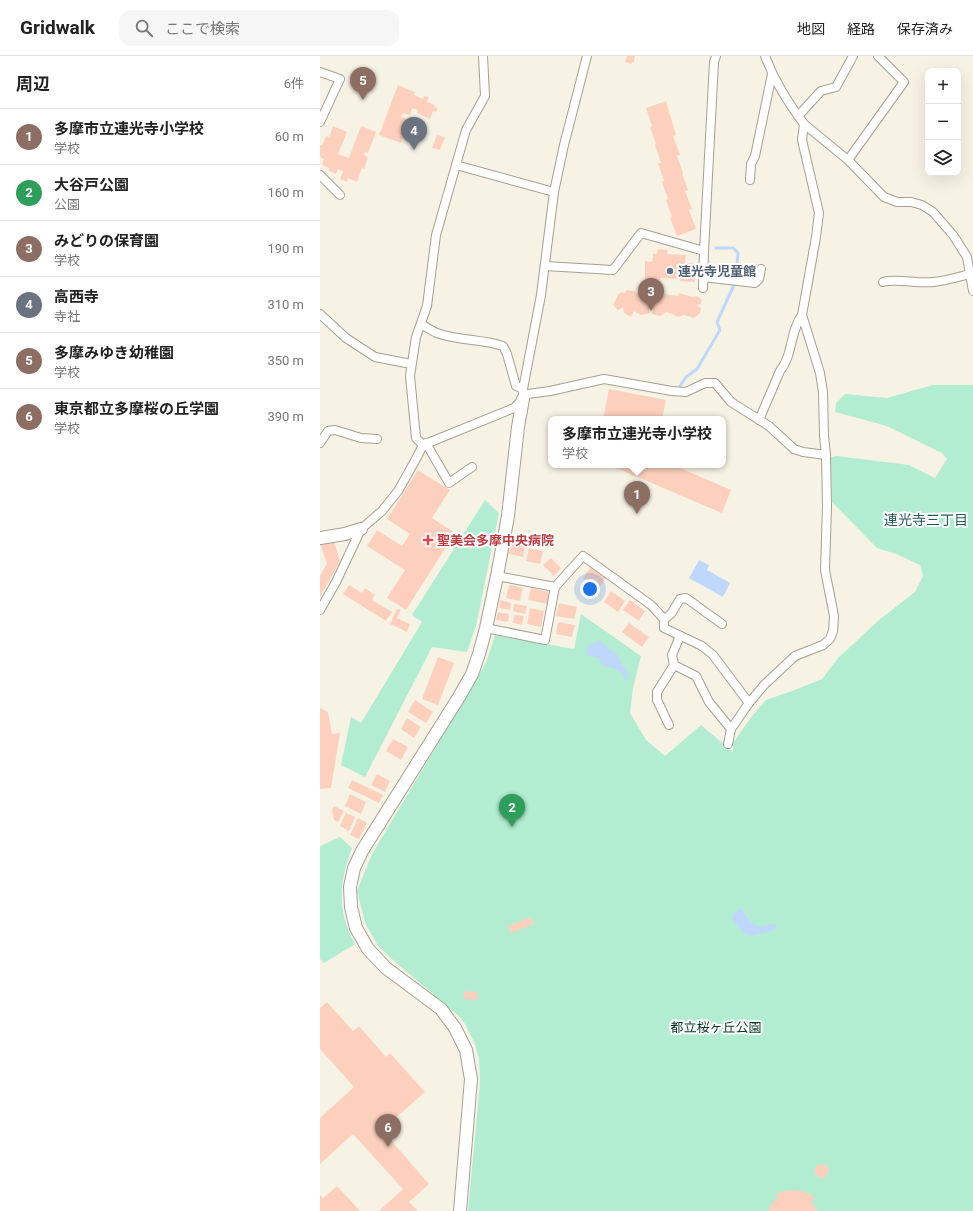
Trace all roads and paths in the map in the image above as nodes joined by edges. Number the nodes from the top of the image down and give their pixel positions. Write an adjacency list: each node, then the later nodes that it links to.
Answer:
1 (483, 56): 13 (street)
2 (587, 56): 16 (street)
3 (716, 56): 18 (street)
4 (765, 56): 8 (street)
5 (853, 56): 9 (street)
6 (878, 56): 12 (street)
7 (320, 72): 10 (street)
8 (772, 74): 9 (street); 15 (street)
9 (798, 116): 11 (street)
10 (320, 122)
11 (804, 124): 12 (street); 27 (street)
12 (848, 160): 21 (street)
13 (456, 165): 16 (street); 28 (street)
14 (320, 175): 17 (street)
15 (750, 180)
16 (554, 192): 19 (street)
17 (340, 195)
18 (704, 250): 19 (street); 22 (street)
19 (545, 266): 30 (street)
20 (761, 269): 22 (street)
21 (970, 274): 23 (street); 25 (street)
22 (703, 277): 24 (street)
23 (883, 282)
24 (703, 288)
25 (973, 291)
26 (320, 314): 29 (street)
27 (802, 315): 31 (street); 35 (street)
28 (421, 324): 29 (street); 30 (street)
29 (411, 364): 34 (street)
30 (523, 394): 31 (street); 34 (street); 39 (street)
31 (759, 420): 35 (street)
32 (377, 439): 33 (street)
33 (320, 443)
34 (424, 444): 36 (street); 37 (street)
35 (826, 455): 47 (street)
36 (472, 467)
37 (361, 529): 38 (street); 41 (street)
38 (320, 538)
39 (497, 576): 40 (street); 44 (street)
40 (555, 587): 42 (street); 44 (street)
41 (320, 610)
42 (664, 619): 43 (street); 45 (street)
43 (722, 624)
44 (486, 628): 51 (street)
45 (680, 636): 46 (street); 47 (street)
46 (674, 665): 48 (street); 49 (street)
47 (749, 703): 49 (street)
48 (669, 725)
49 (731, 729): 50 (street)
50 (728, 744)
51 (460, 1211)

